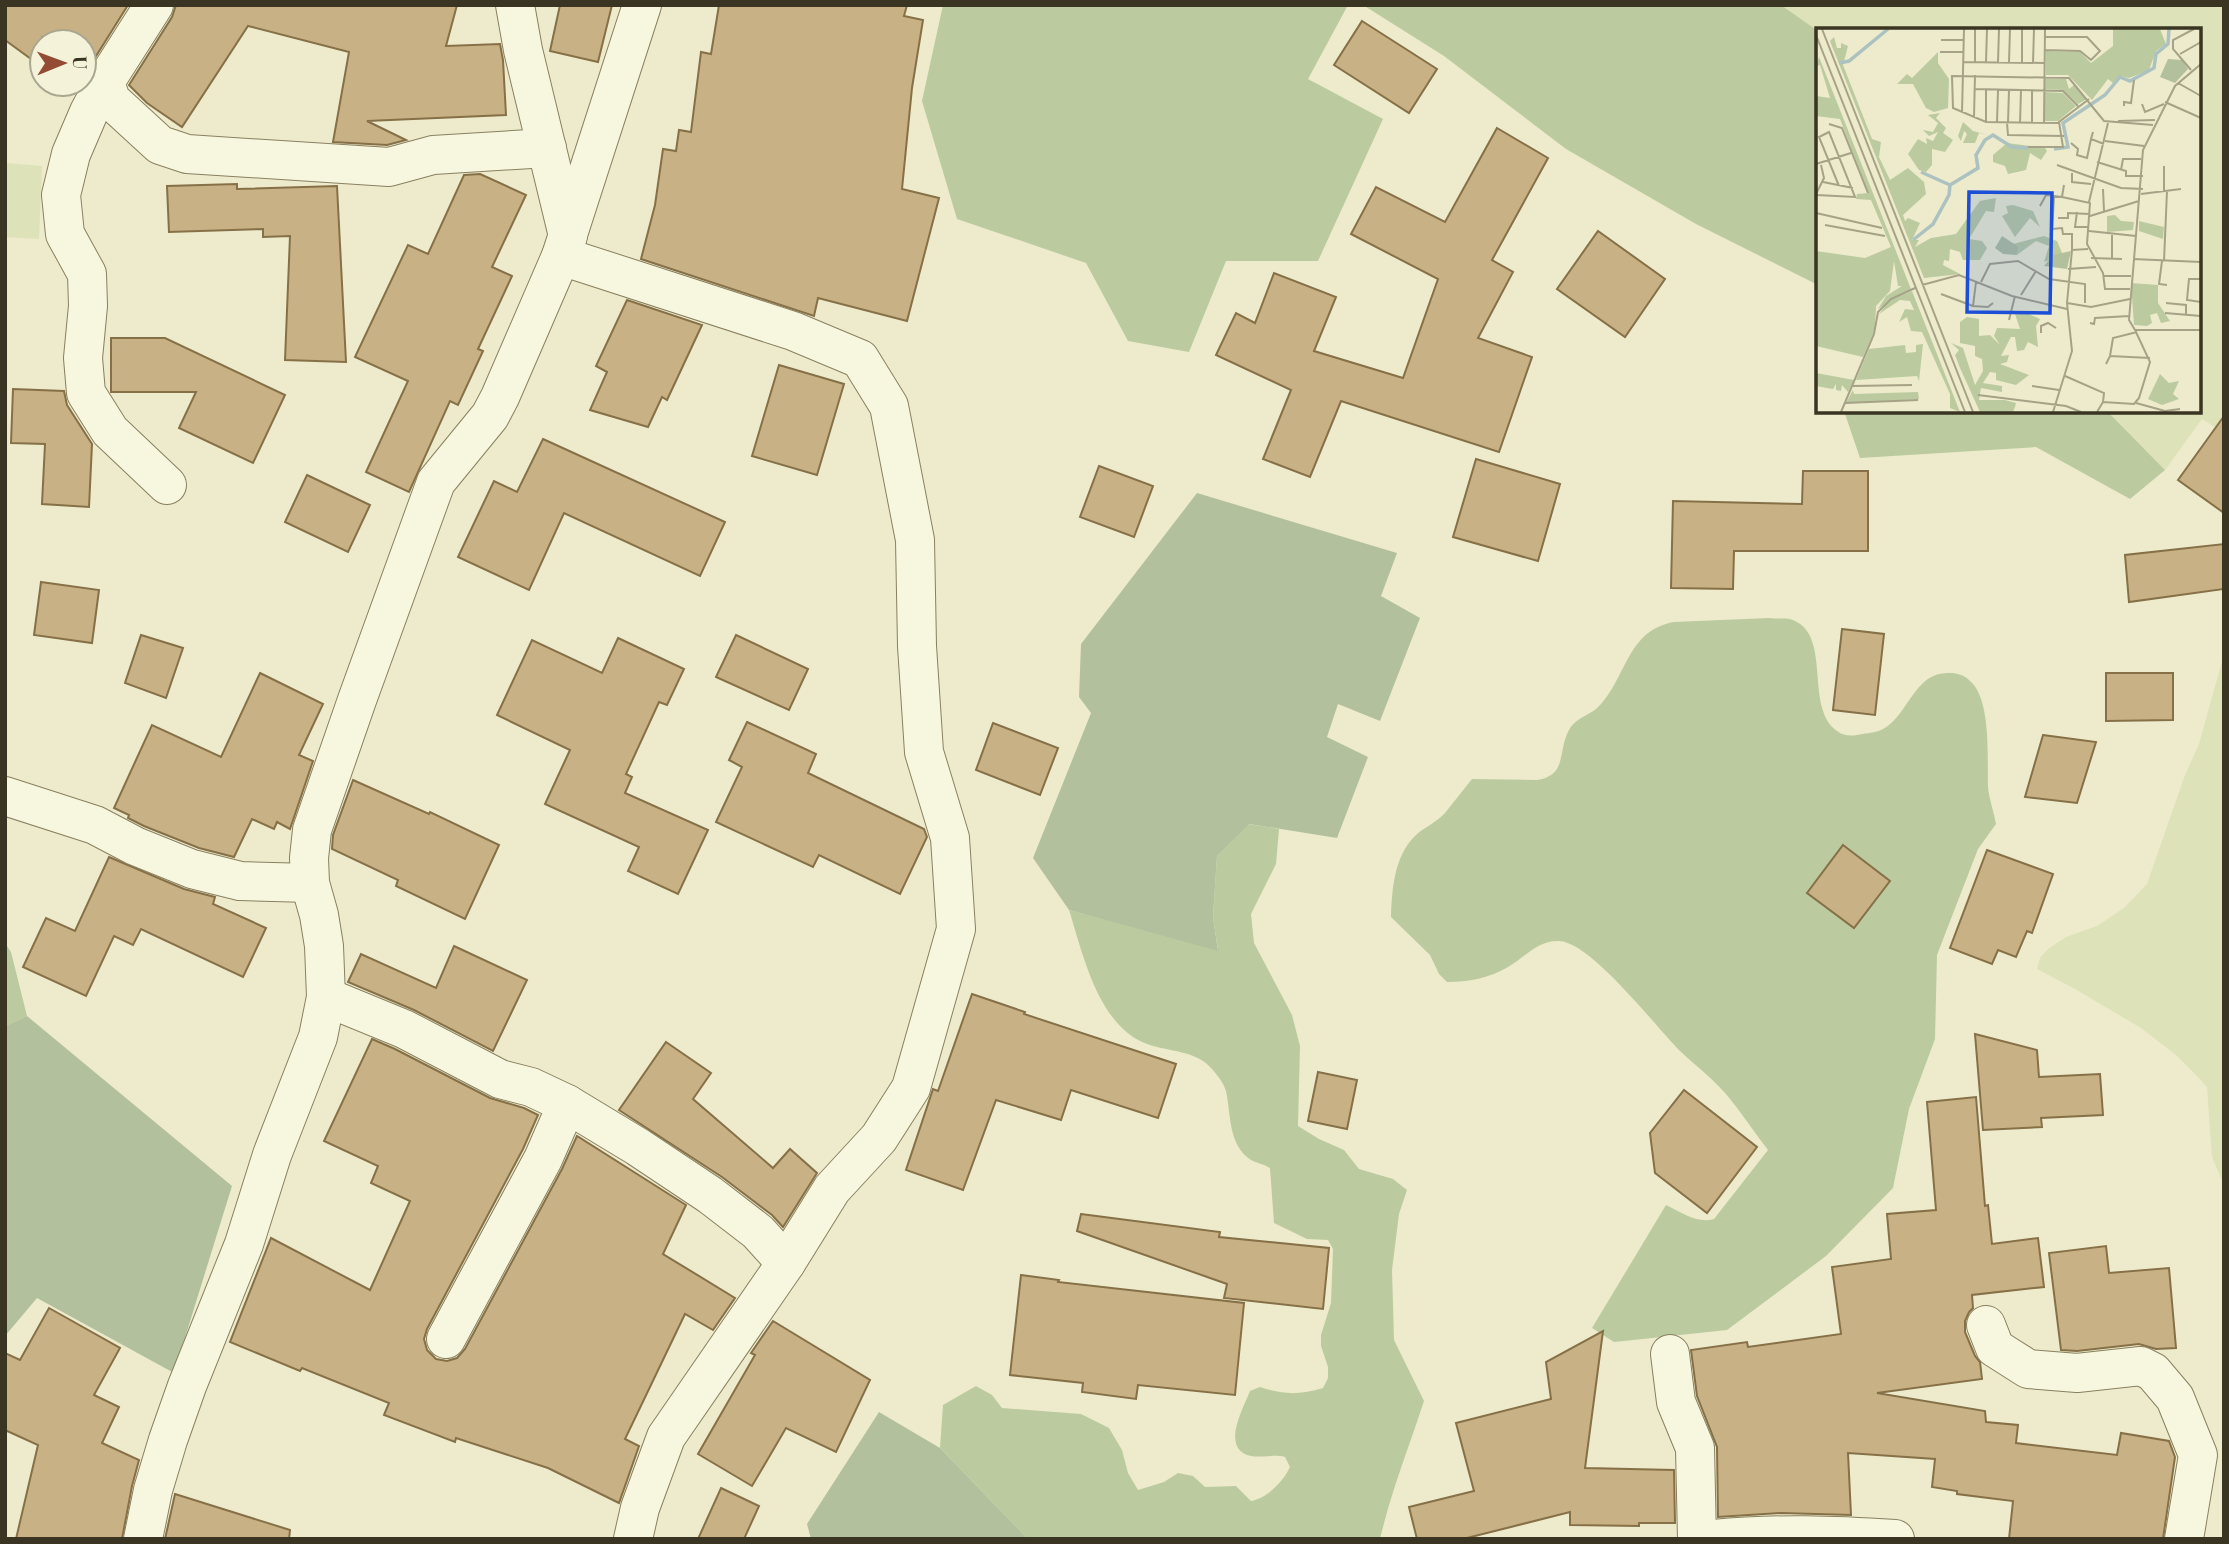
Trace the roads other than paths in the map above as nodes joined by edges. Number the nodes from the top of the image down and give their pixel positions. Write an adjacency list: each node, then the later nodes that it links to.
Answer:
1 (154, 5): 4 (street)
2 (515, 5): 5 (street)
3 (642, 5): 6 (street)
4 (105, 82): 5 (street); 7 (street)
5 (547, 148): 6 (street)
6 (564, 246): 9 (street); 12 (street)
7 (167, 485)
8 (5, 796): 9 (street)
9 (310, 883): 10 (street)
10 (326, 997): 11 (street); 16 (street)
11 (567, 1104): 12 (street); 14 (street)
12 (786, 1263): 17 (street)
13 (1986, 1325): 21 (street)
14 (446, 1339)
15 (1670, 1354): 18 (street)
16 (143, 1539)
17 (633, 1539)
18 (1697, 1539)
19 (1714, 1539): 20 (street)
20 (1895, 1539)
21 (2184, 1539)

